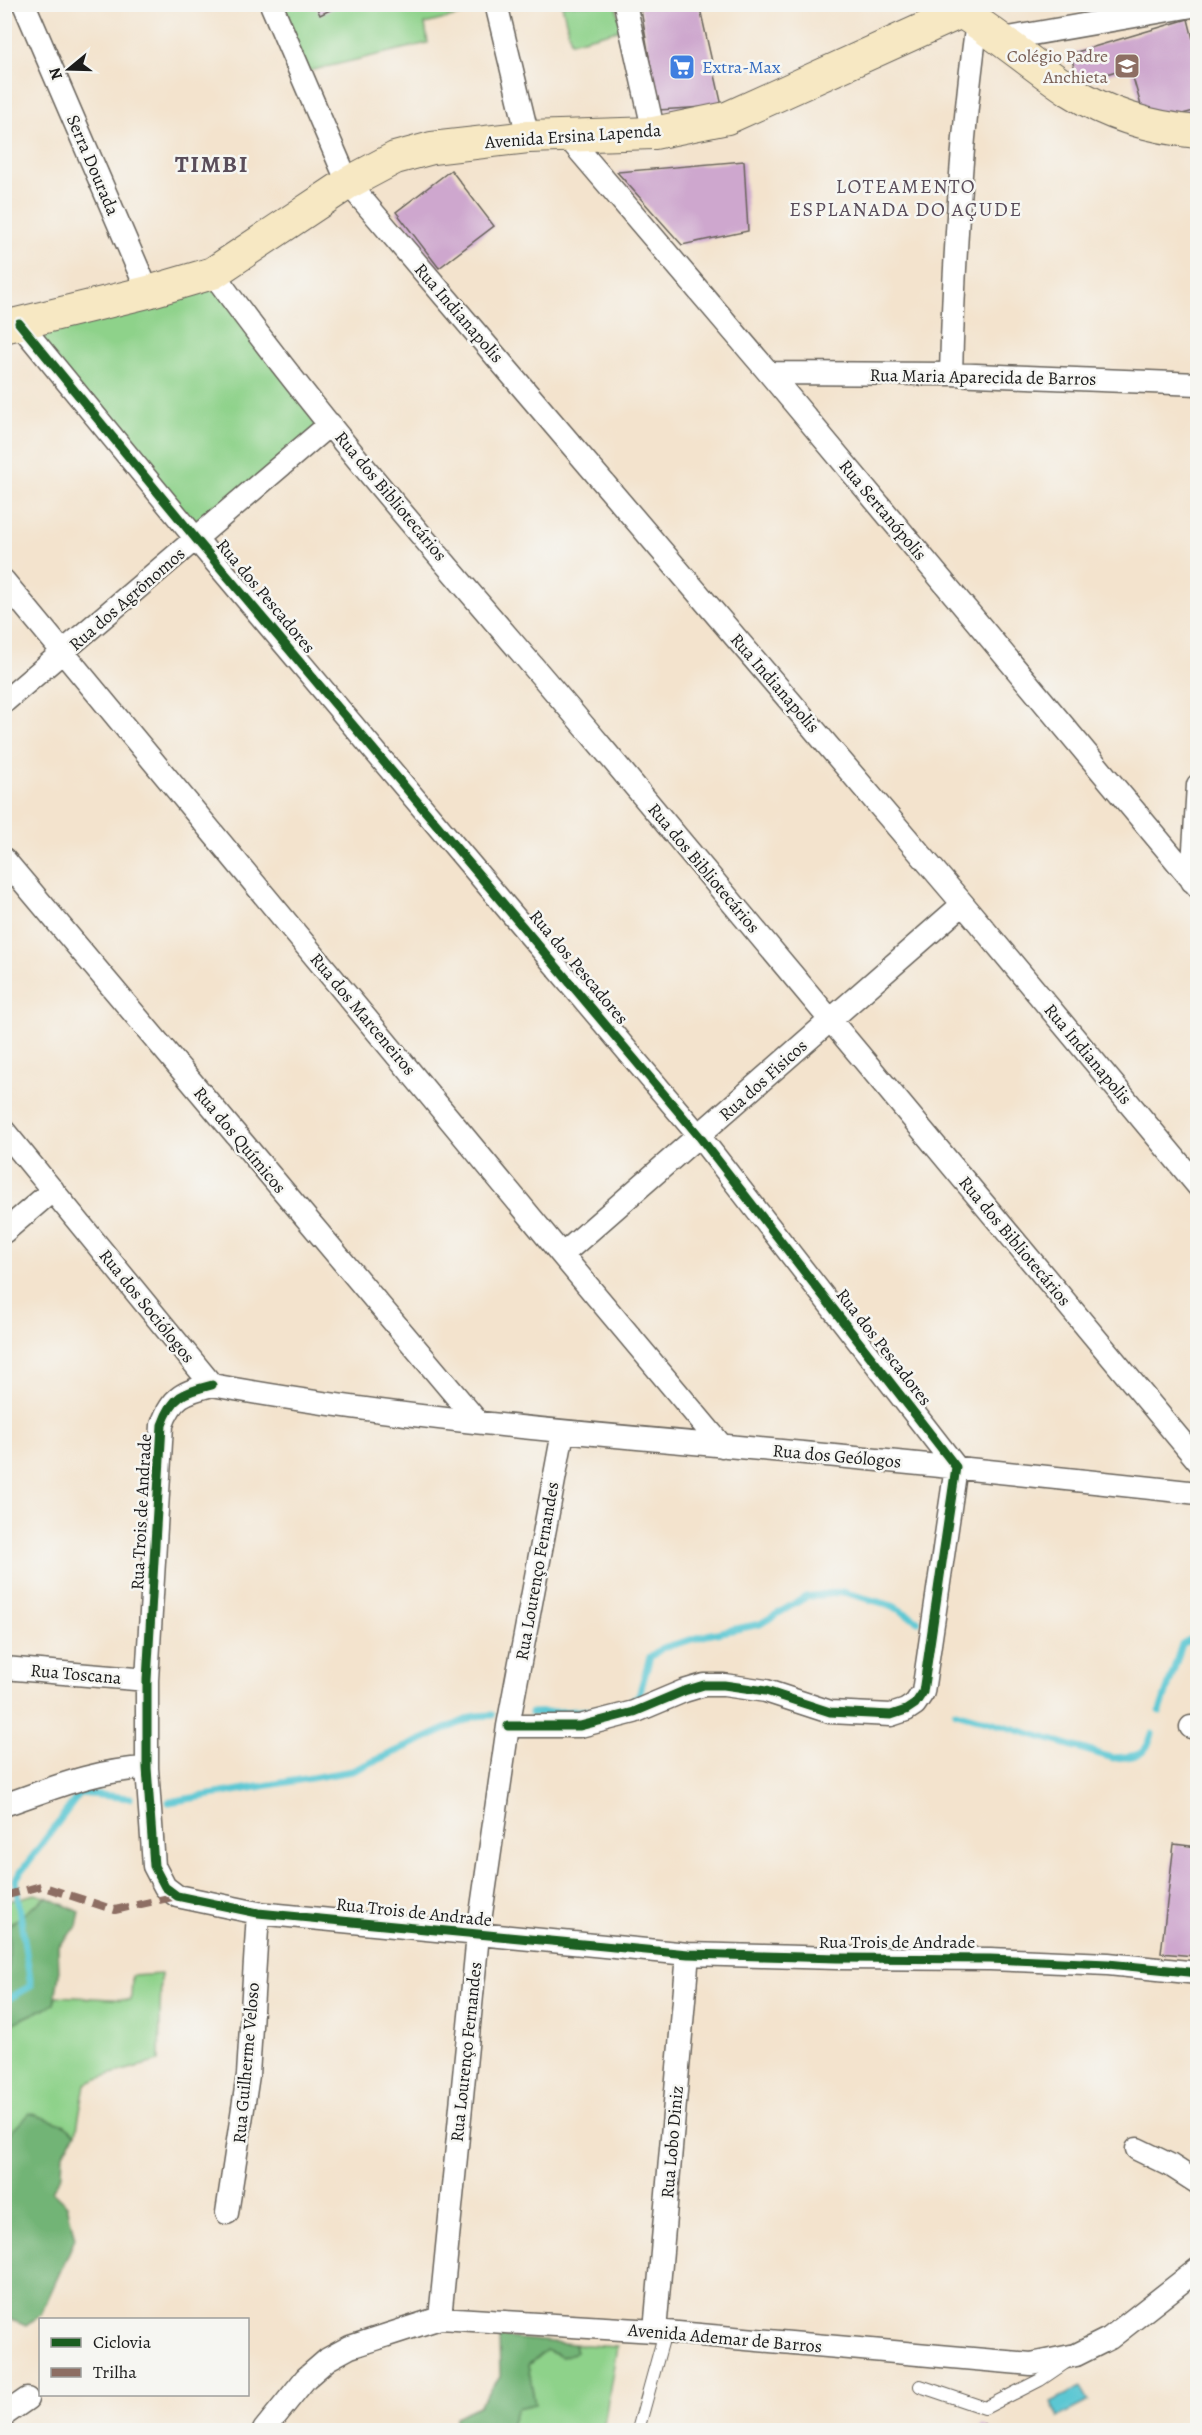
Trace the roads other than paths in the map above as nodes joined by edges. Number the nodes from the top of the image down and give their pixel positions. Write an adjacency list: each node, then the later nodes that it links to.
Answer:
1 (24, 4): 14 (street, Serra Dourada)
2 (272, 4): 12 (street, Rua Indianapolis)
3 (625, 4): 9 (street)
4 (1197, 5): 7 (street)
5 (498, 12): 11 (street)
6 (964, 13): 7 (street); 9 (street, Avenida Ersina Lapenda); 17 (street)
7 (1003, 39): 8 (street)
8 (1197, 132)
9 (654, 133): 10 (street, Avenida Ersina Lapenda)
10 (566, 135): 11 (street, Avenida Ersina Lapenda); 16 (street, Rua Sertanópolis)
11 (528, 137): 12 (street, Avenida Ersina Lapenda)
12 (348, 183): 13 (street, Avenida Ersina Lapenda); 27 (street, Rua Indianapolis)
13 (213, 273): 14 (street, Avenida Ersina Lapenda); 19 (street, Rua dos Bibliotecários)
14 (148, 292): 15 (street, Avenida Ersina Lapenda)
15 (12, 325): 20 (street, Rua dos Pescadores)
16 (769, 373): 17 (street, Rua Maria Aparecida de Barros); 26 (street, Rua Sertanópolis)
17 (951, 374): 18 (street, Rua Maria Aparecida de Barros)
18 (1197, 384)
19 (330, 424): 20 (street, Rua dos Agrônomos); 28 (street, Rua dos Bibliotecários)
20 (196, 539): 22 (street, Rua dos Agrônomos); 30 (street, Rua dos Pescadores)
21 (4, 581): 22 (street, Rua dos Marceneiros)
22 (64, 653): 23 (street, Rua dos Agrônomos); 34 (street, Rua dos Marceneiros)
23 (4, 702)
24 (1197, 785): 26 (street)
25 (4, 859): 36 (street, Rua dos Químicos)
26 (1195, 884)
27 (963, 904): 28 (street, Rua dos Fisicos); 31 (street, Rua Indianapolis)
28 (831, 1019): 30 (street, Rua dos Fisicos); 39 (street, Rua dos Bibliotecários)
29 (4, 1131): 32 (street, Rua dos Sociólogos)
30 (699, 1136): 34 (street, Rua dos Fisicos); 40 (street, Rua dos Pescadores)
31 (1197, 1186)
32 (53, 1190): 33 (street); 35 (street, Rua dos Sociólogos)
33 (4, 1232)
34 (562, 1255): 38 (street, Rua dos Marceneiros)
35 (212, 1385): 36 (street); 43 (street, Rua Trois de Andrade)
36 (477, 1421): 37 (street, Rua dos Geólogos)
37 (563, 1432): 38 (street, Rua dos Geólogos); 44 (street, Rua Lourenço Fernandes)
38 (723, 1446): 40 (street, Rua dos Geólogos)
39 (1197, 1461)
40 (956, 1467): 41 (street, Rua dos Geólogos); 44 (street)
41 (1197, 1493)
42 (4, 1668): 43 (street, Rua Toscana)
43 (147, 1680): 45 (street, Rua Trois de Andrade)
44 (508, 1726): 48 (street, Rua Lourenço Fernandes)
45 (147, 1768): 46 (street); 47 (street, Rua Trois de Andrade)
46 (4, 1805)
47 (258, 1913): 48 (street, Rua Trois de Andrade); 53 (street, Rua Guilherme Veloso)
48 (478, 1935): 49 (street, Rua Trois de Andrade); 55 (street, Rua Lourenço Fernandes)
49 (688, 1954): 50 (street, Rua Trois de Andrade); 56 (street, Rua Lobo Diniz)
50 (1197, 1973)
51 (1137, 2149): 52 (street)
52 (1197, 2183)
53 (227, 2213)
54 (1197, 2269): 57 (street, Avenida Ademar de Barros)
55 (440, 2319): 56 (street, Avenida Ademar de Barros); 61 (street, Avenida Ademar de Barros)
56 (660, 2332): 57 (street, Avenida Ademar de Barros); 62 (lane)
57 (1076, 2355): 58 (lane)
58 (920, 2386)
59 (27, 2399): 60 (street)
60 (4, 2415)
61 (264, 2430)
62 (638, 2430)

